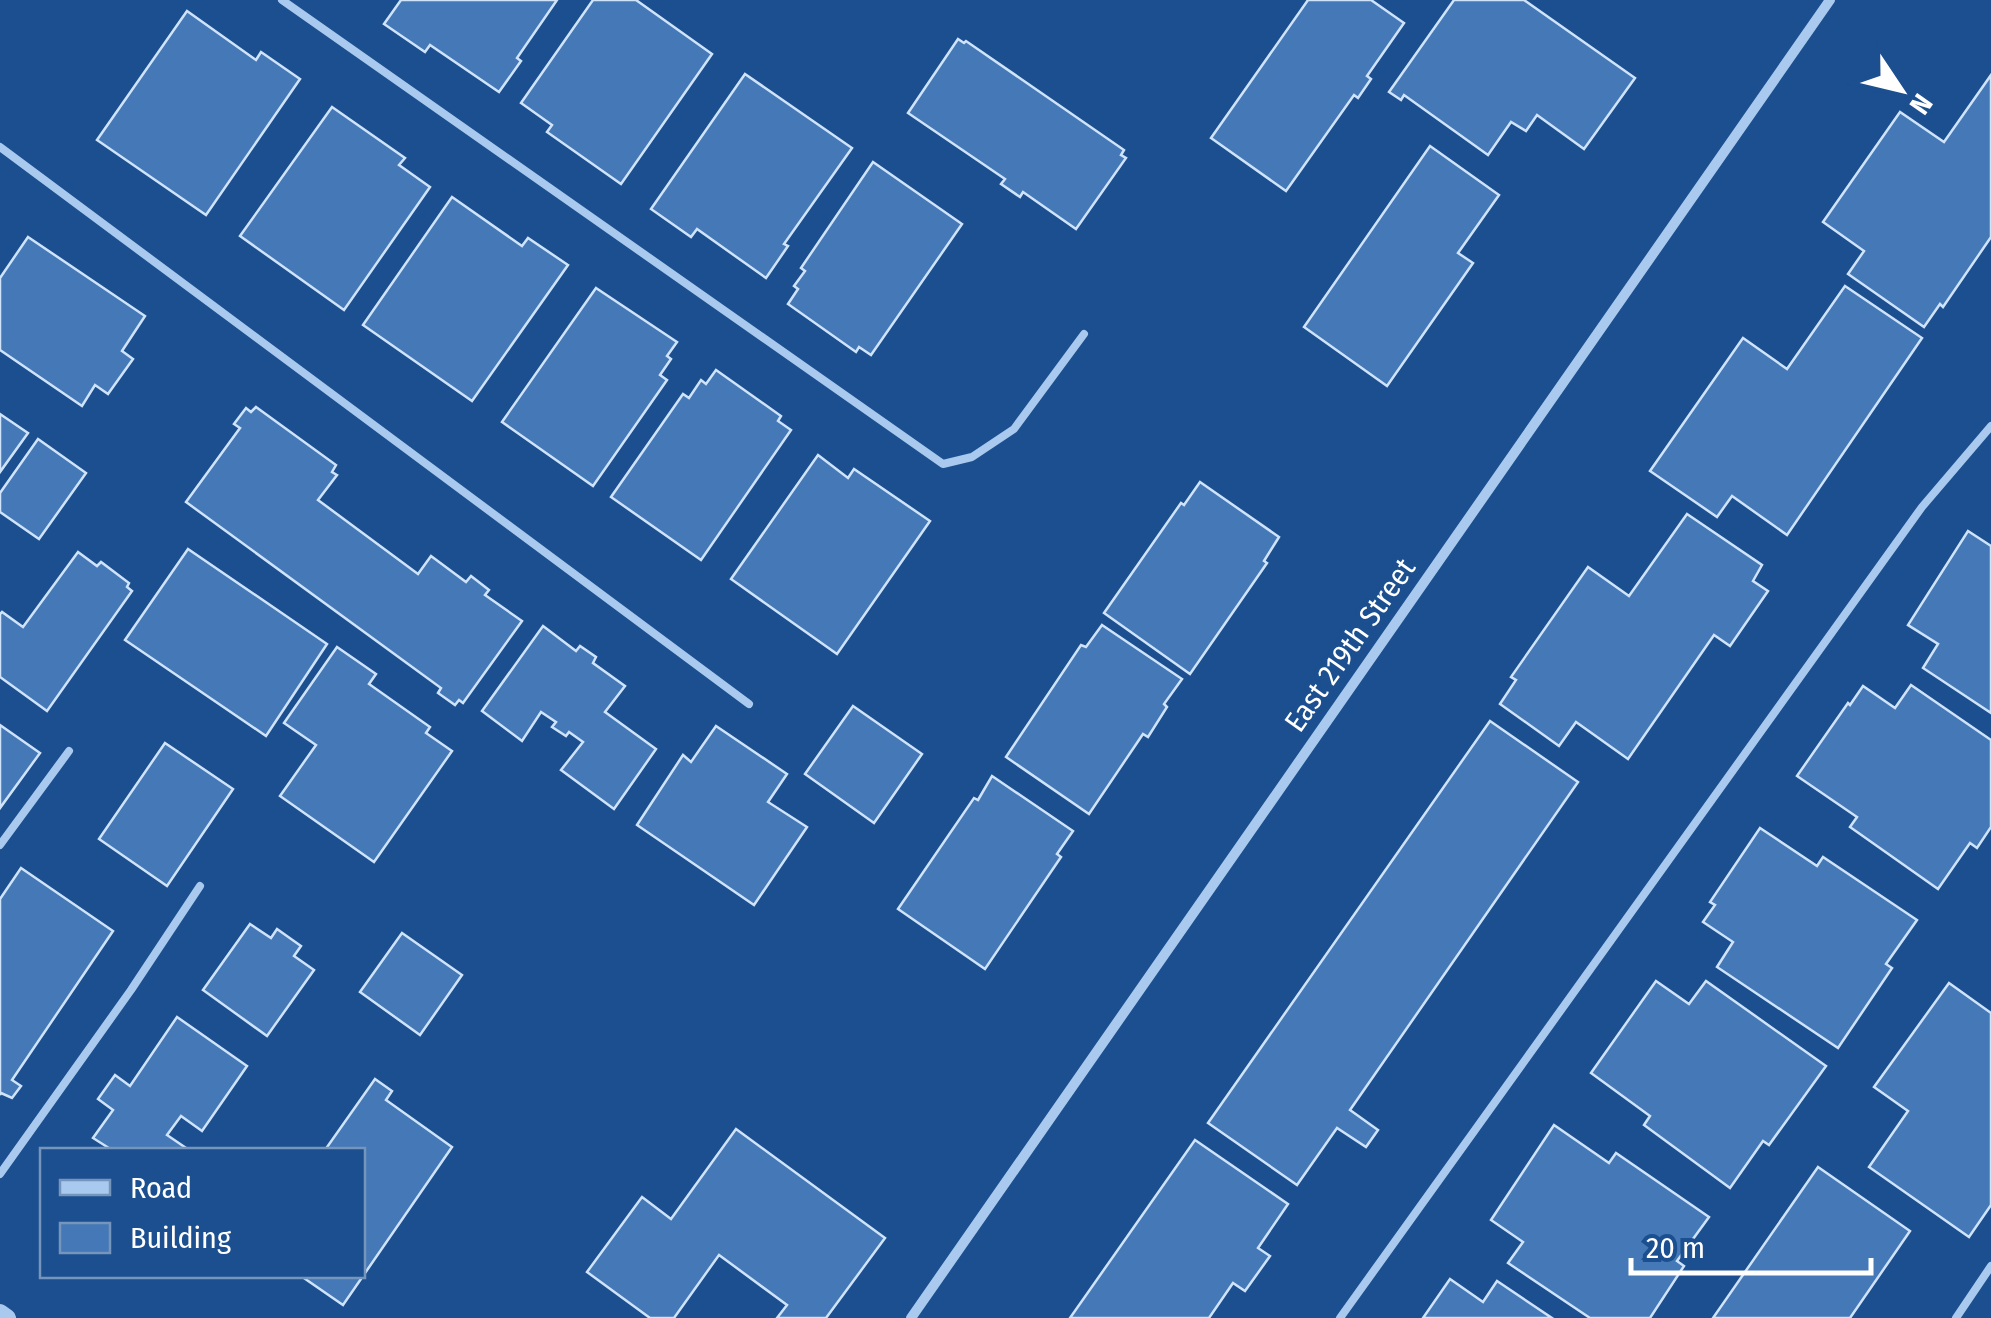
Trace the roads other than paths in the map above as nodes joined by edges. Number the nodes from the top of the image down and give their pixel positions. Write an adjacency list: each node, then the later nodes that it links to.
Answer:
1 (282, 0): 4 (lane)
2 (1830, 0): 14 (street, East 219th Street)
3 (0, 147): 6 (lane)
4 (1084, 334)
5 (1991, 426): 15 (lane)
6 (750, 704)
7 (69, 751): 8 (lane)
8 (0, 846)
9 (200, 886): 10 (lane)
10 (0, 1174)
11 (1991, 1266): 16 (lane)
12 (0, 1313): 13 (street)
13 (7, 1318)
14 (911, 1318)
15 (1340, 1318)
16 (1956, 1318)

